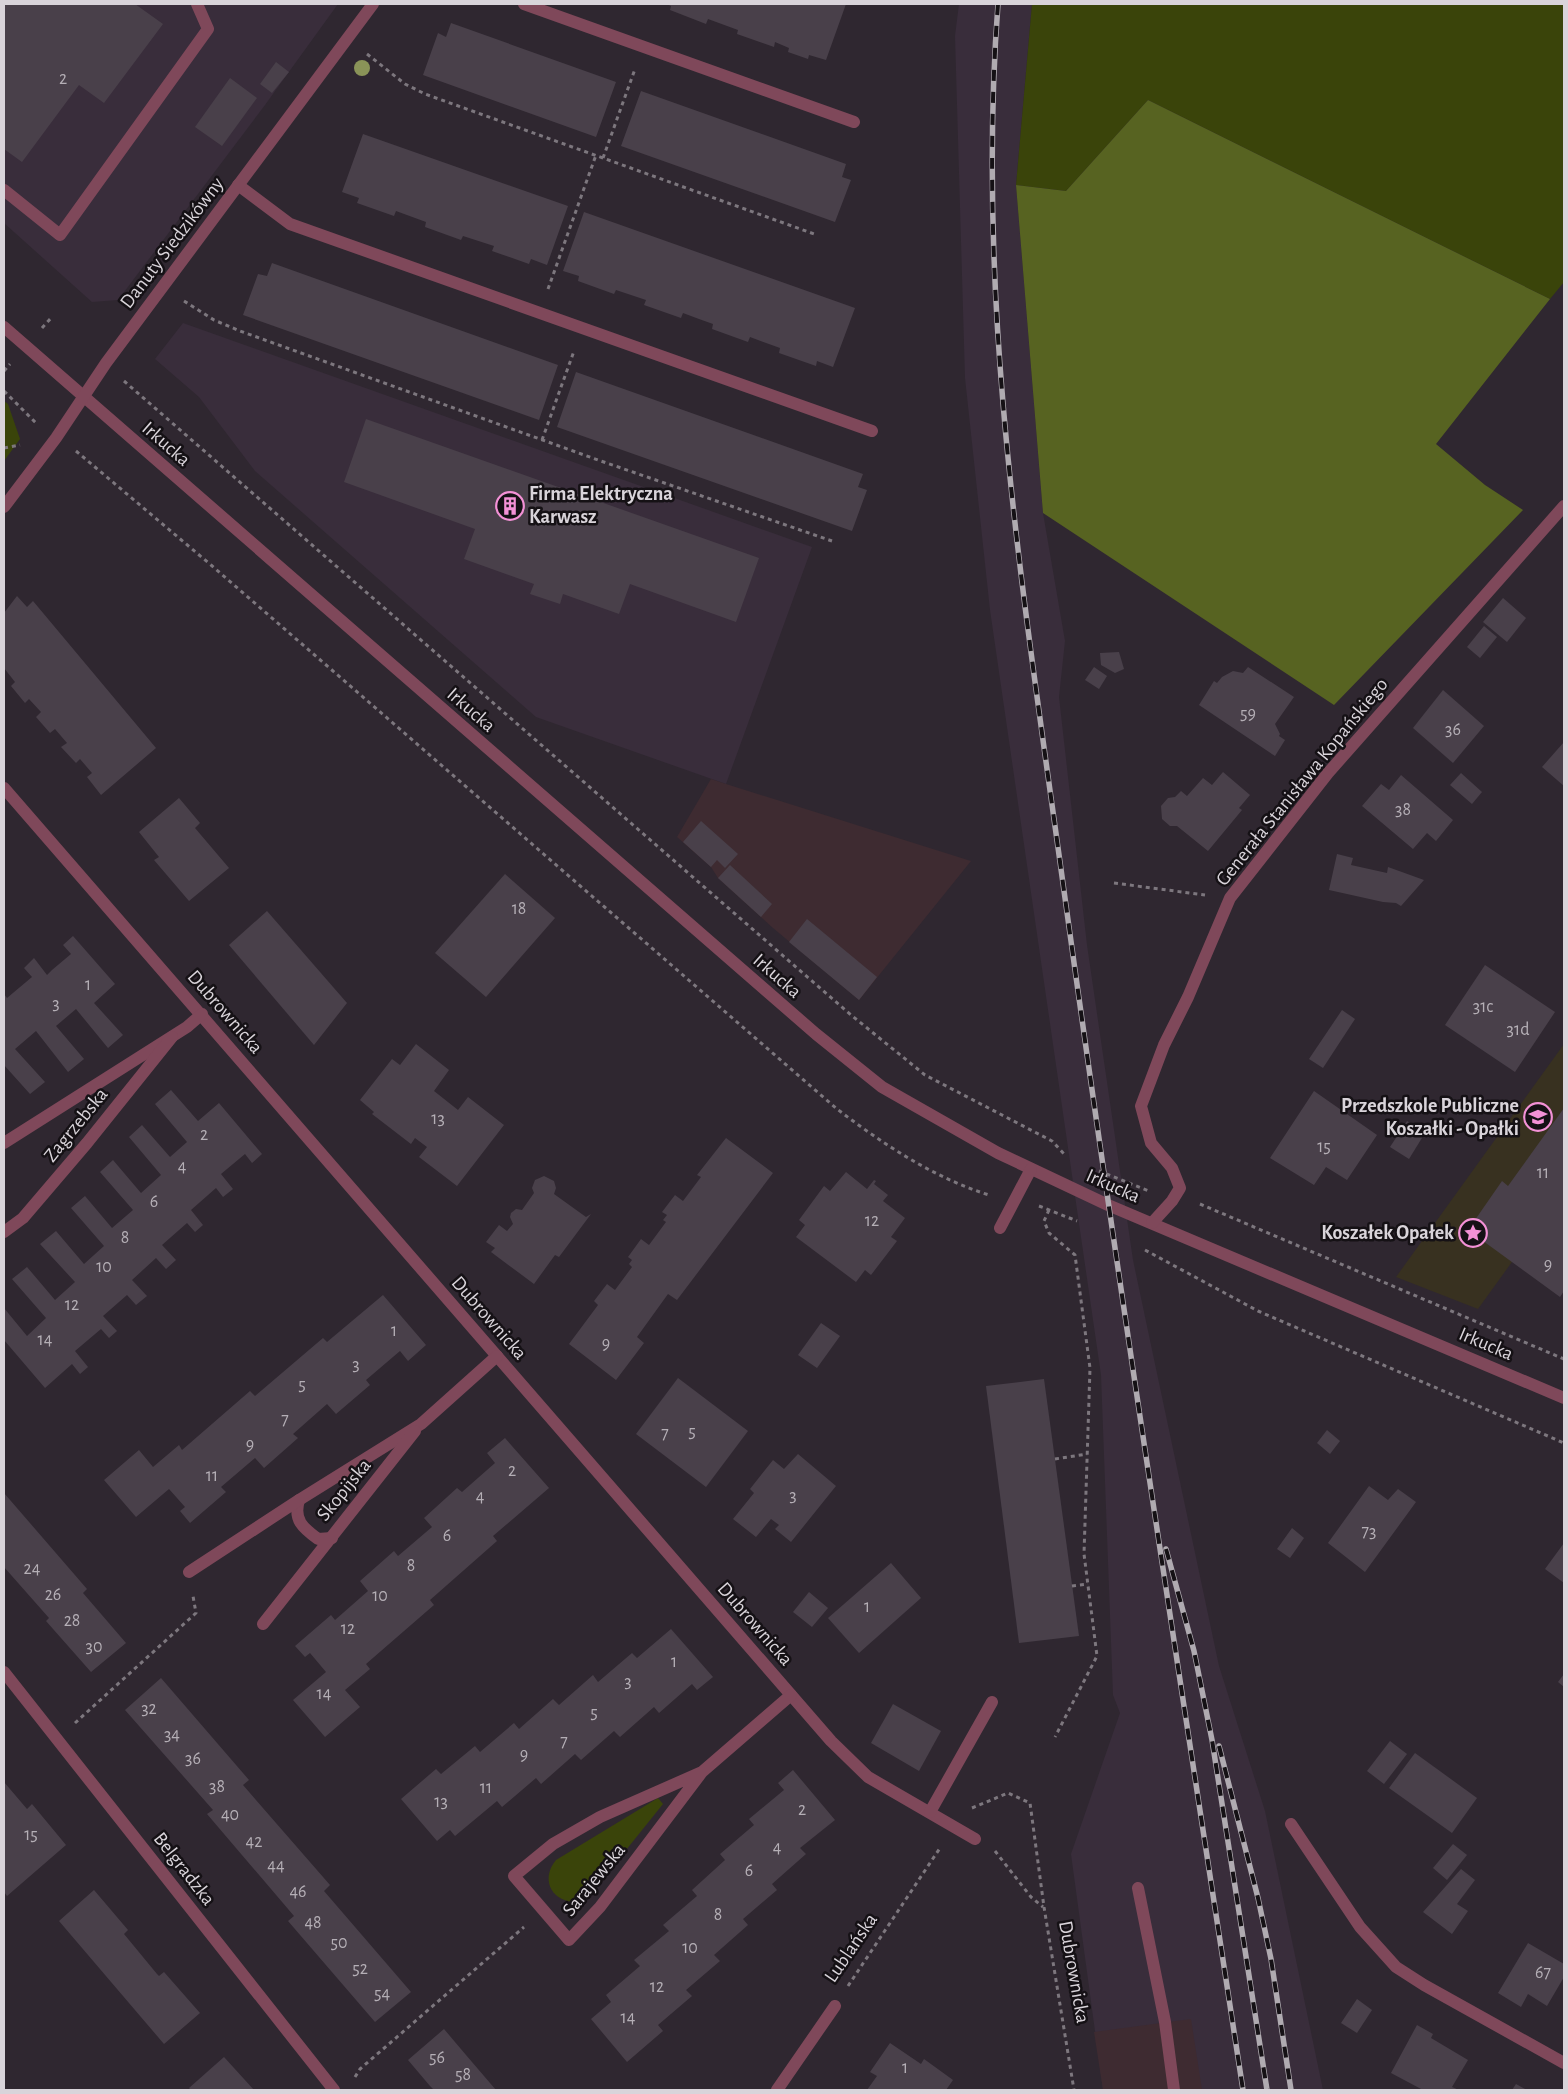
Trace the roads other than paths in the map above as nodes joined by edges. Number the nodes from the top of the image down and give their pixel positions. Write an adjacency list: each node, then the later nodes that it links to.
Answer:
1 (197, 4): 6 (street)
2 (373, 4): 5 (street, Danuty Siedzikówny)
3 (524, 4): 4 (street)
4 (854, 122)
5 (238, 186): 8 (street, Danuty Siedzikówny); 9 (street)
6 (4, 190)
7 (4, 327): 8 (street, Irkucka)
8 (83, 396): 11 (street, Danuty Siedzikówny); 16 (street, Irkucka)
9 (872, 431)
10 (1564, 506): 17 (street, Generała Stanisława Kopańskiego)
11 (4, 507)
12 (4, 788): 13 (street, Dubrownicka)
13 (202, 1014): 14 (street, Zagrzebska); 20 (street, Dubrownicka)
14 (172, 1037): 15 (street, Zagrzebska); 19 (street, Zagrzebska)
15 (4, 1143)
16 (1031, 1169): 17 (street, Irkucka); 18 (street)
17 (1152, 1223): 21 (street, Irkucka)
18 (1000, 1228)
19 (4, 1232)
20 (497, 1356): 22 (street, Skopijska); 28 (street, Dubrownicka)
21 (1564, 1398)
22 (421, 1424): 23 (street, Skopijska); 24 (street, Skopijska)
23 (299, 1500): 24 (street, Skopijska); 25 (street)
24 (332, 1538): 26 (street)
25 (190, 1572)
26 (263, 1624)
27 (4, 1672): 37 (street, Belgradzka)
28 (791, 1695): 30 (street, Sarajewska); 31 (street, Dubrownicka)
29 (992, 1702): 31 (street)
30 (702, 1772): 30 (street, Sarajewska)
31 (930, 1812): 33 (street, Dubrownicka)
32 (1291, 1824): 36 (street)
33 (976, 1839)
34 (1138, 1888): 39 (street)
35 (835, 2006): 38 (street, Lublańska)
36 (1564, 2063)
37 (334, 2090)
38 (777, 2090)
39 (1174, 2090)

